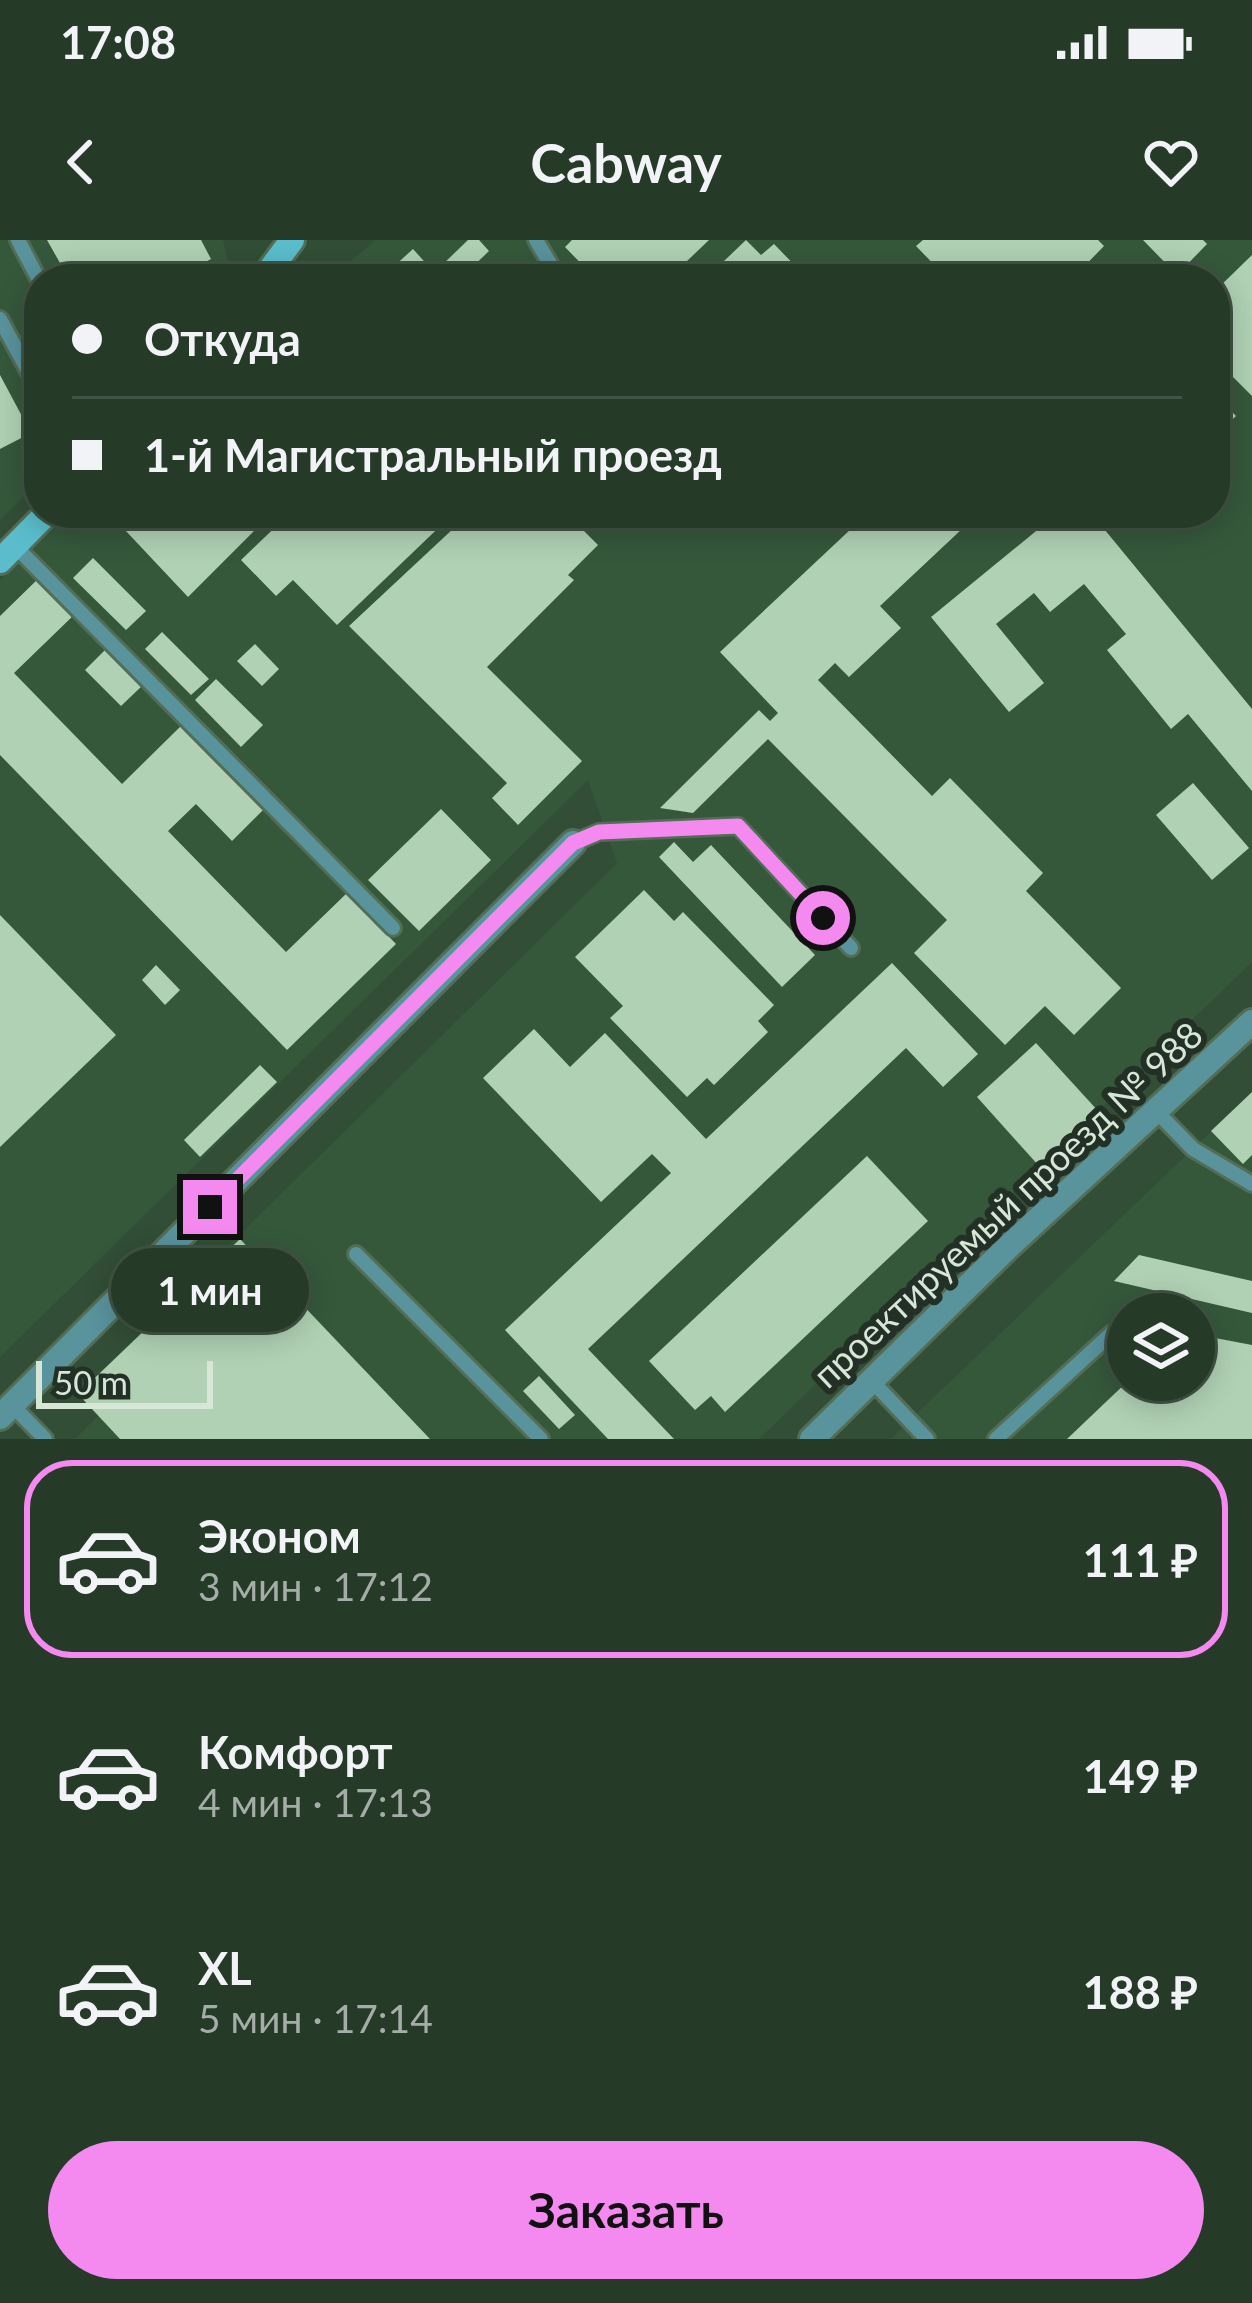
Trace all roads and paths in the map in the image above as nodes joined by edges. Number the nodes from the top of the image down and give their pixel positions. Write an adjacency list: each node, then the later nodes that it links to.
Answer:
1 (292, 240): 2 (street)
2 (274, 264)
3 (0, 319): 4 (lane)
4 (24, 363)
5 (33, 528): 6 (street)
6 (8, 554): 8 (lane)
7 (573, 843): 9 (lane); 16 (street)
8 (393, 928)
9 (851, 948)
10 (1252, 1022): 11 (street, проектируемый проезд № 988)
11 (1159, 1113): 12 (lane); 15 (street, проектируемый проезд № 988)
12 (1252, 1184)
13 (356, 1254): 18 (lane)
14 (1107, 1338): 21 (lane)
15 (871, 1380): 19 (street, проектируемый проезд № 988); 20 (lane)
16 (6, 1411): 17 (lane)
17 (45, 1439)
18 (541, 1439)
19 (812, 1439)
20 (927, 1439)
21 (996, 1439)

